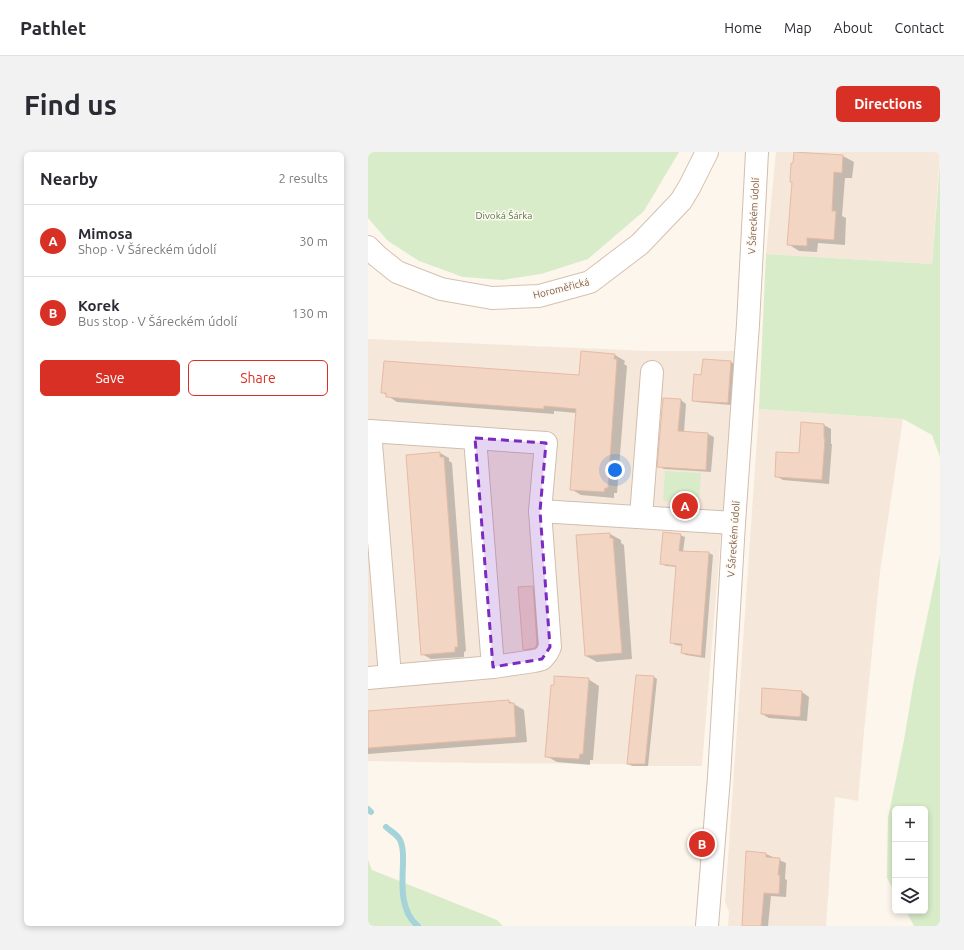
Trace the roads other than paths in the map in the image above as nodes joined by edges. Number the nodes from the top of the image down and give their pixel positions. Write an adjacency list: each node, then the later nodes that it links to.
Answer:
1 (707, 152): 3 (street, Horoměřická)
2 (757, 152): 8 (street, V Šáreckém údolí)
3 (368, 247)
4 (652, 372): 7 (street)
5 (475, 438): 6 (street); 9 (street); 10 (street)
6 (540, 511): 7 (street); 9 (street)
7 (641, 517): 8 (street)
8 (734, 523): 12 (street, V Šáreckém údolí)
9 (493, 667): 10 (street)
10 (390, 676): 11 (street)
11 (368, 678)
12 (707, 926)

